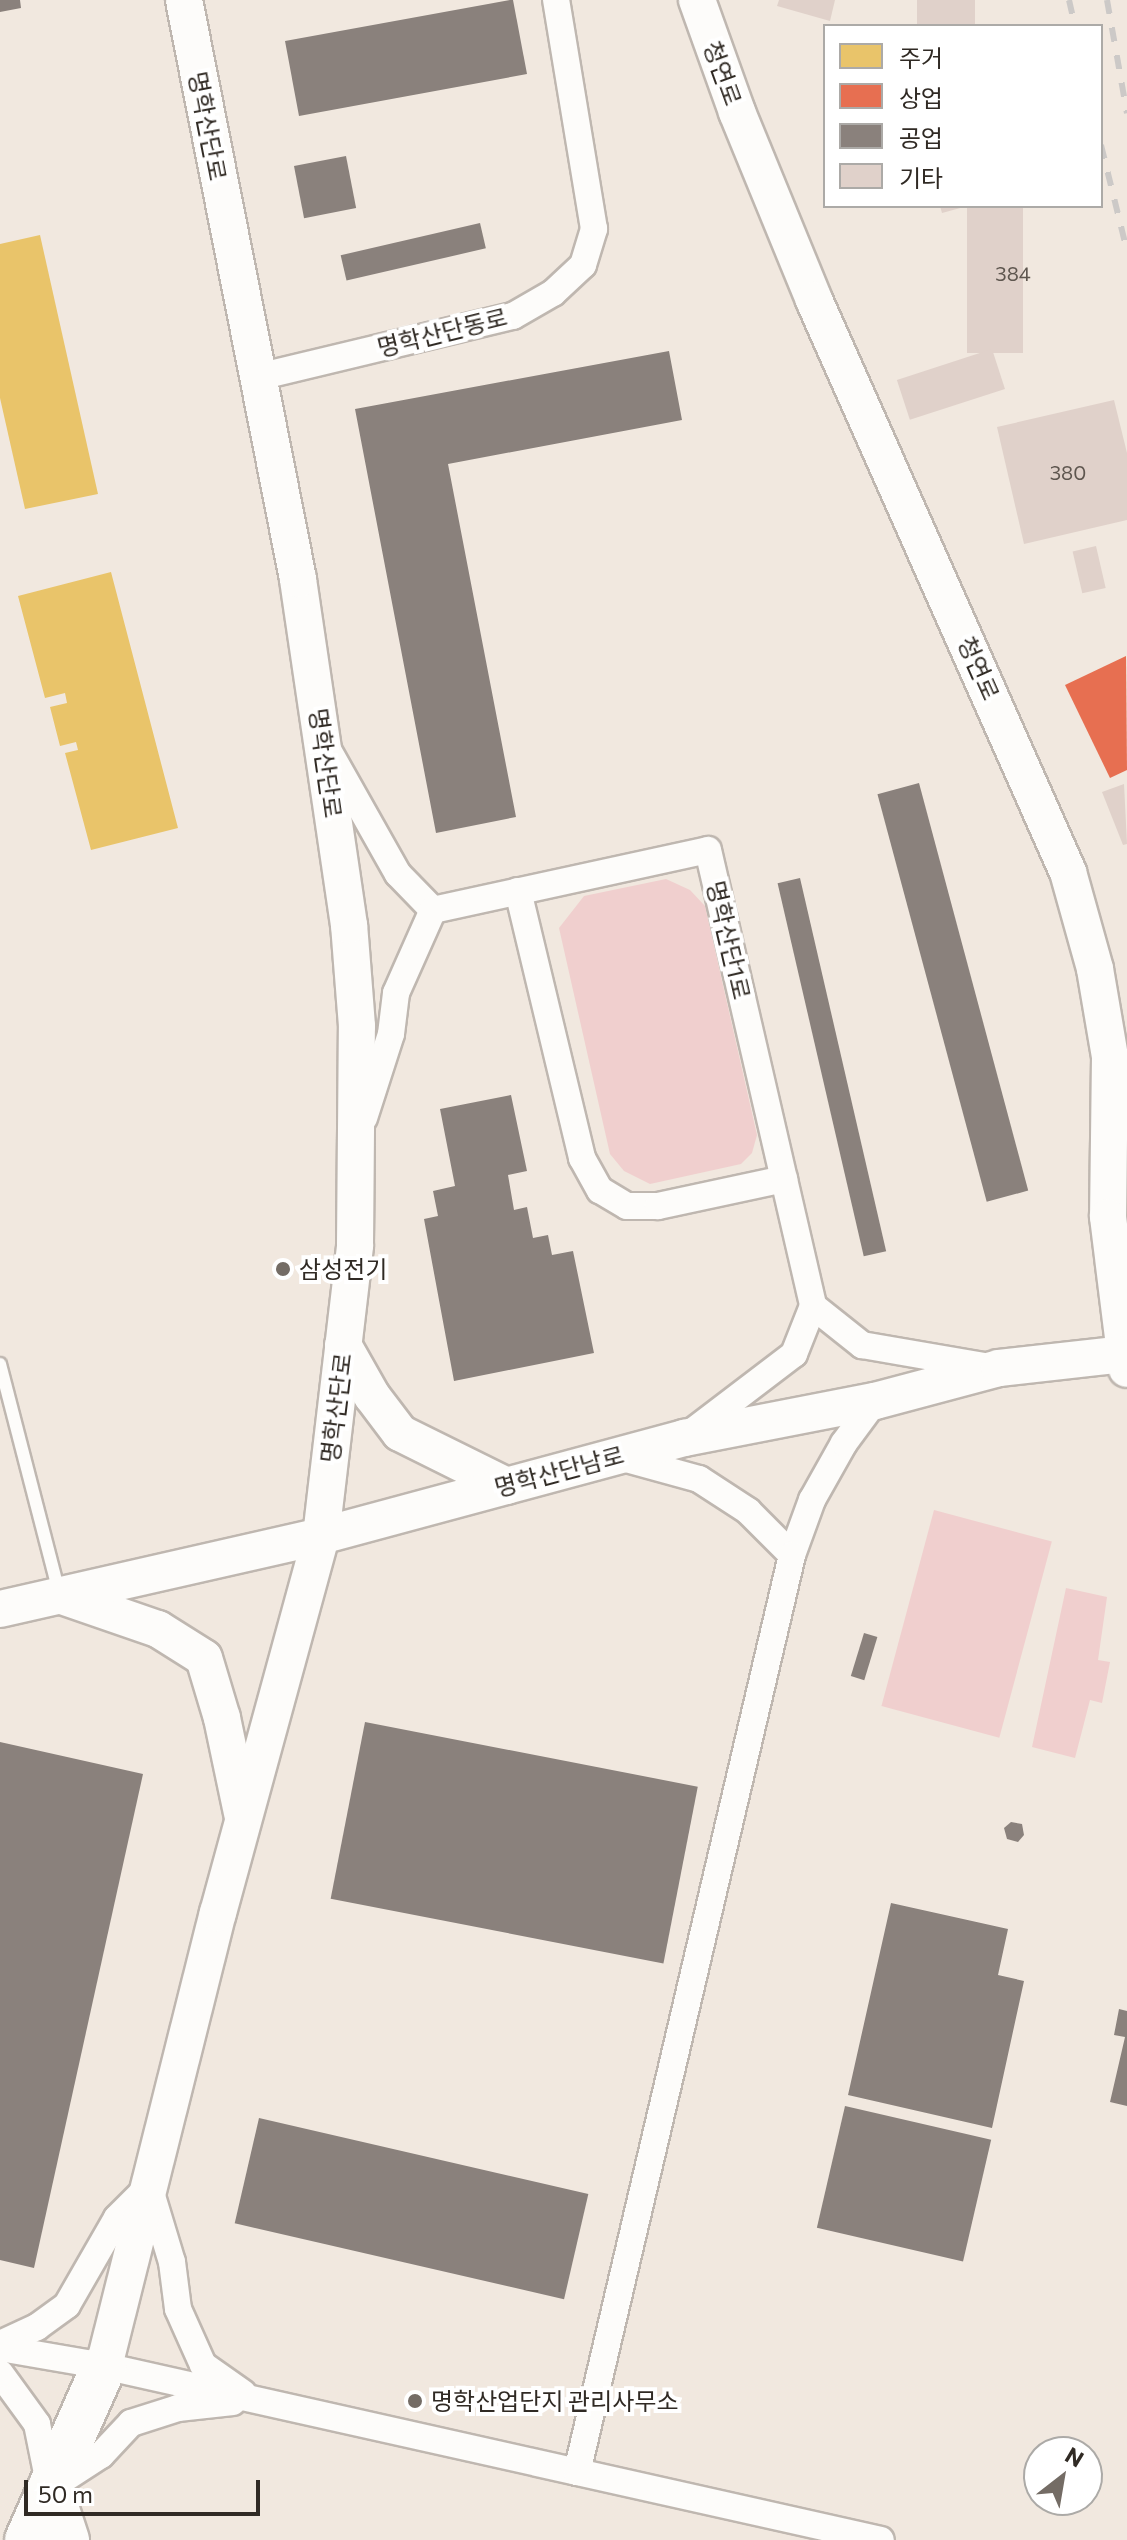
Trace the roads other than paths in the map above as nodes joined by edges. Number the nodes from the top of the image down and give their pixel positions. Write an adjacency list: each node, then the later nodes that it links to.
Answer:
1 (184, 0): 4 (street, 명학산단로)
2 (556, 0): 4 (street, 명학산단동로)
3 (697, 0): 12 (street, 청연로)
4 (258, 377): 5 (street, 명학산단로)
5 (322, 739): 7 (street); 8 (street, 명학산단로)
6 (518, 891): 7 (street, 명학산단1로); 9 (street); 9 (street, 명학산단1로)
7 (433, 910): 8 (street)
8 (358, 1140): 11 (street, 명학산단로)
9 (784, 1179): 10 (street, 명학산단1로)
10 (813, 1306): 14 (street); 16 (street)
11 (343, 1345): 18 (street); 19 (street, 명학산단로)
12 (1125, 1362): 14 (street, 명학산단남로)
13 (0, 1364): 21 (lane)
14 (999, 1368): 15 (street, 명학산단남로)
15 (875, 1401): 16 (street, 명학산단남로); 20 (street)
16 (684, 1438): 17 (street, 명학산단남로)
17 (615, 1456): 18 (street, 명학산단남로); 20 (street)
18 (507, 1486): 19 (street, 명학산단남로)
19 (321, 1536): 21 (street, 명학산단남로); 23 (street, 명학산단로)
20 (792, 1555): 29 (street)
21 (59, 1595): 22 (street, 명학산단남로); 23 (street)
22 (0, 1609)
23 (243, 1821): 24 (street, 명학산단로)
24 (149, 2186): 25 (street); 26 (street, 명학산단로); 28 (street)
25 (0, 2346): 26 (street)
26 (104, 2366): 28 (street); 30 (highway)
27 (0, 2373): 30 (street)
28 (252, 2399): 29 (street); 30 (street)
29 (577, 2472): 34 (street)
30 (50, 2488): 31 (highway); 32 (highway); 33 (highway)
31 (12, 2540)
32 (27, 2540)
33 (67, 2540)
34 (881, 2540)

